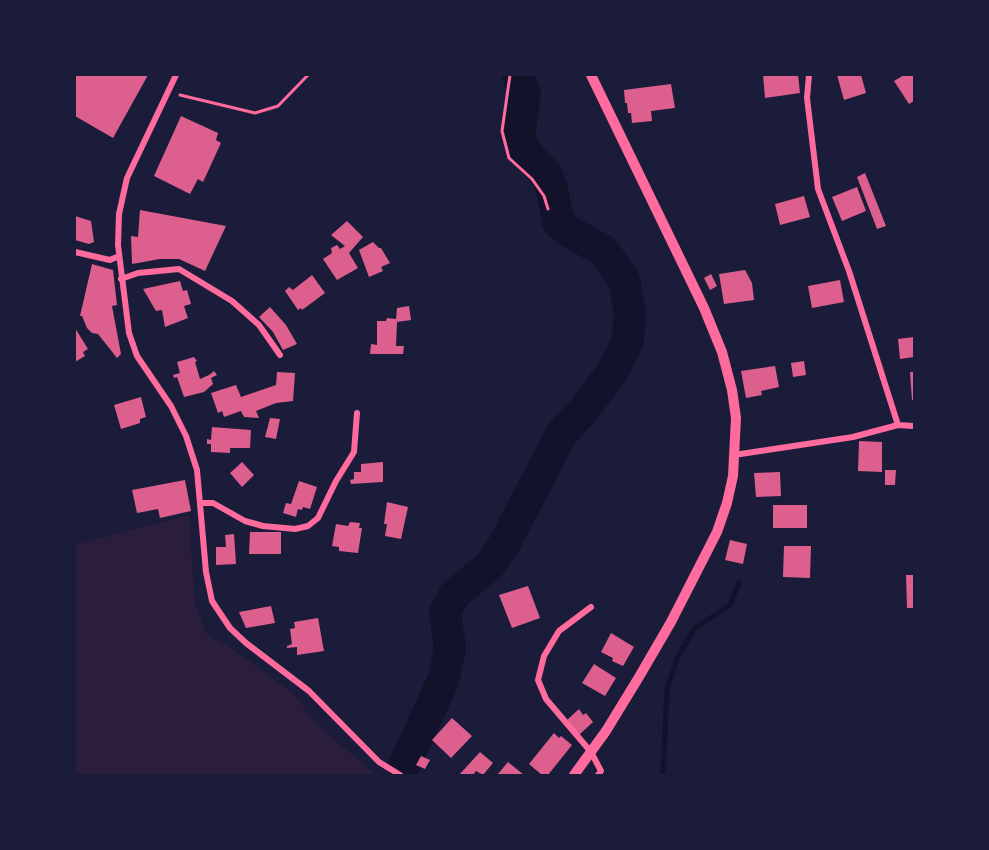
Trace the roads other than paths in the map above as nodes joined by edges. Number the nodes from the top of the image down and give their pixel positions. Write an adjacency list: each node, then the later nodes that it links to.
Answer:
1 (176, 75): 5 (street)
2 (591, 75): 11 (main road)
3 (809, 75): 9 (street)
4 (75, 252): 5 (street)
5 (119, 256): 6 (street)
6 (121, 279): 7 (street); 12 (street)
7 (280, 355)
8 (357, 413): 12 (street)
9 (898, 425): 10 (street); 11 (street)
10 (914, 426)
11 (734, 455): 14 (main road)
12 (200, 503): 15 (street)
13 (591, 607): 14 (street)
14 (591, 752): 16 (main road); 17 (street)
15 (400, 775)
16 (574, 775)
17 (598, 775)

